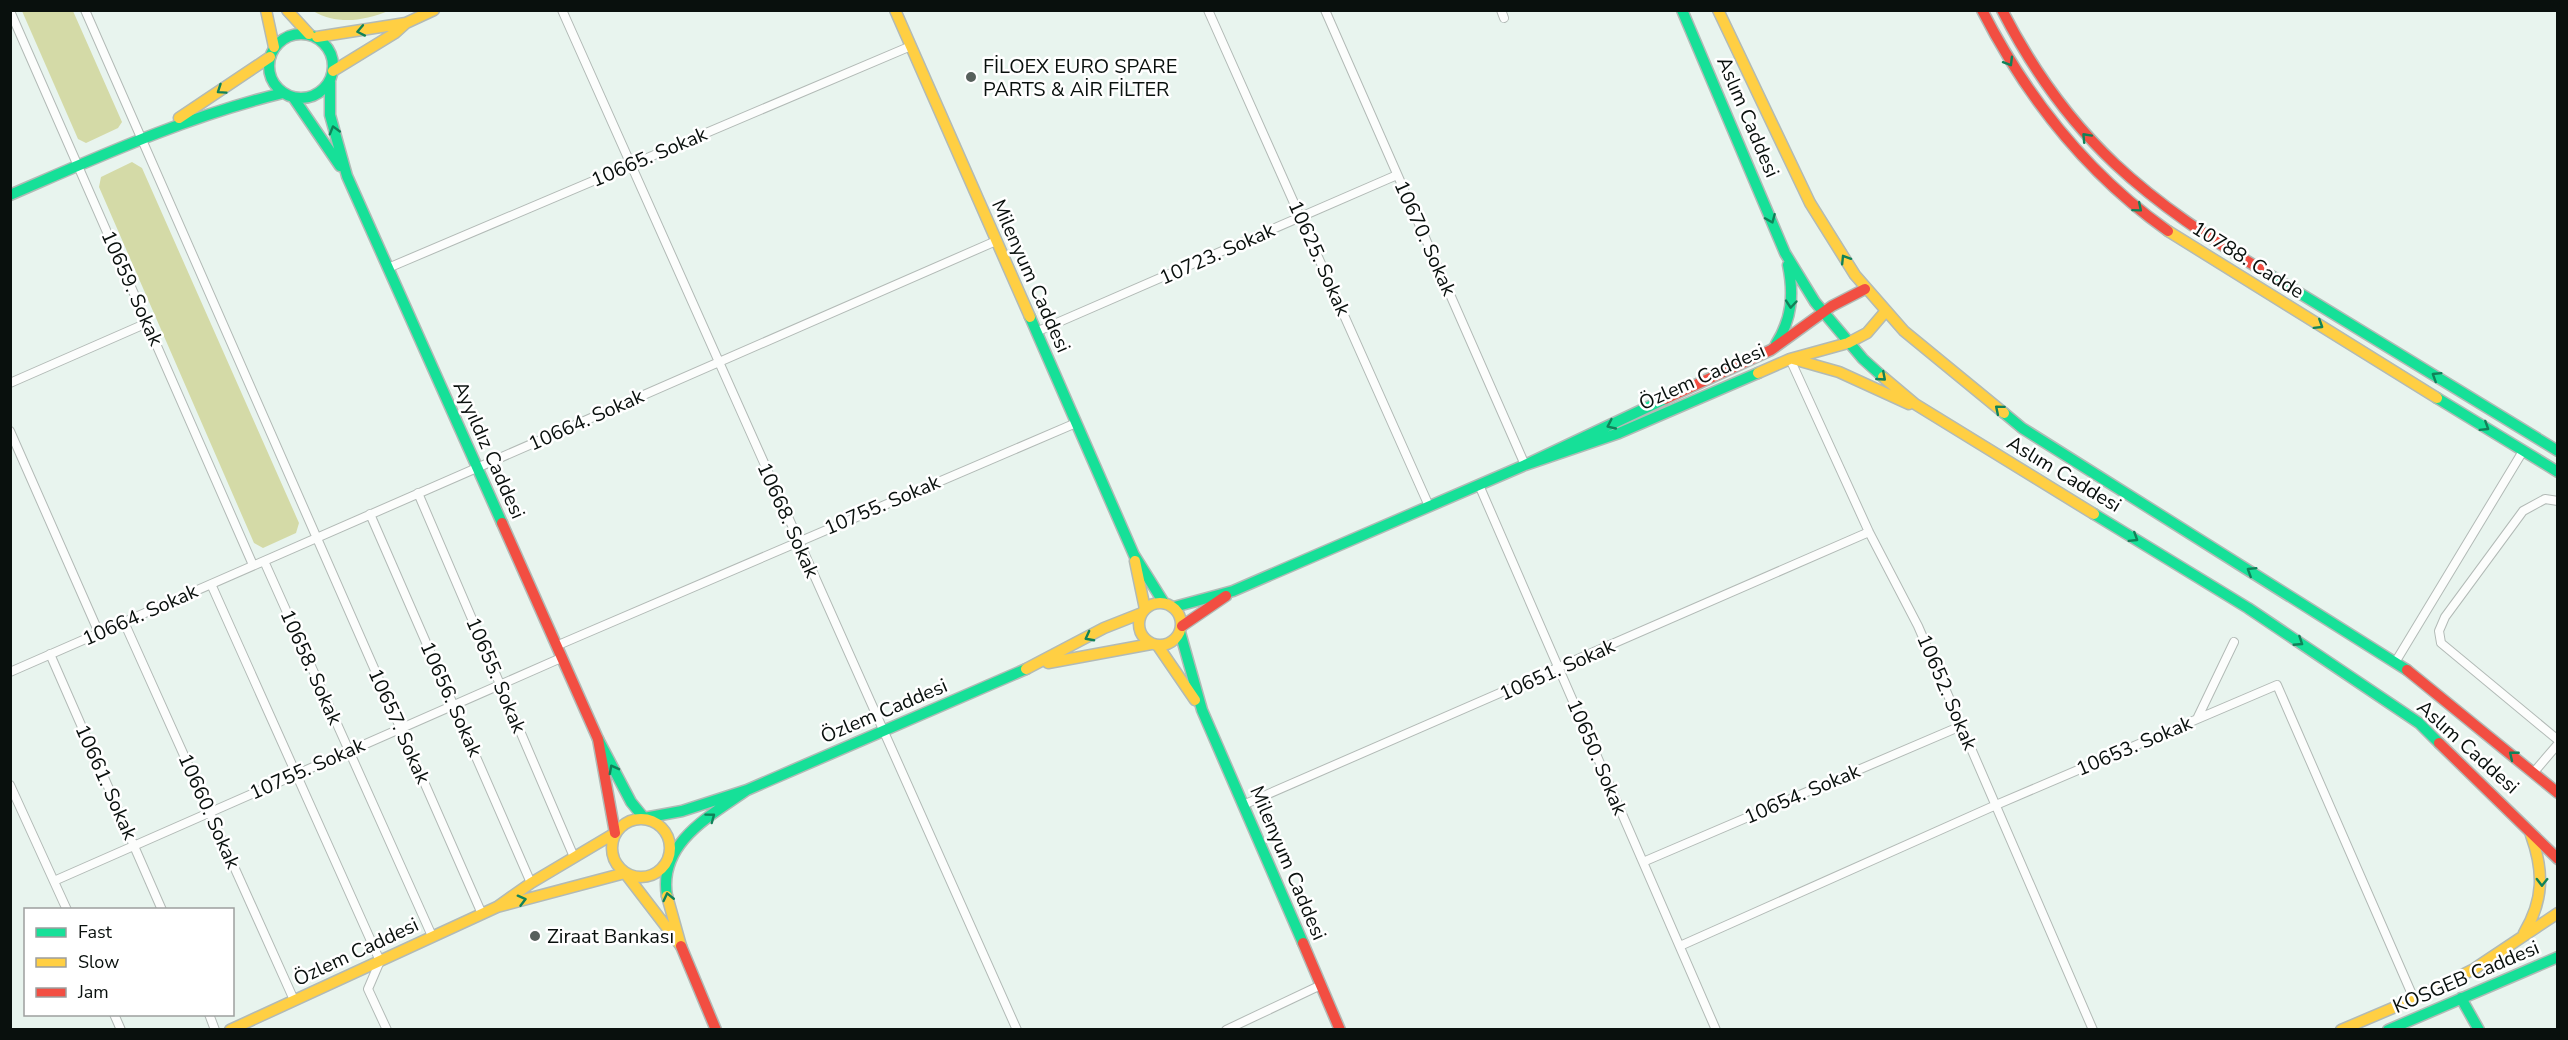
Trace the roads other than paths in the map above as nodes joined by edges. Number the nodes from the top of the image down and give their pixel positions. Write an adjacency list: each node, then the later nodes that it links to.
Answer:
1 (85, 10): 21 (street)
2 (266, 10): 17 (street)
3 (288, 10): 15 (street)
4 (434, 10): 14 (street)
5 (562, 10): 22 (street, 10668. Sokak)
6 (895, 10): 16 (street, Milenyum Caddesi)
7 (1208, 10): 27 (street, 10625. Sokak)
8 (1325, 10): 24 (street, 10670. Sokak)
9 (1682, 10): 29 (street, Aslım Caddesi, one-way to 29)
10 (1718, 10): 31 (street, Aslım Caddesi, one-way to 10)
11 (1982, 10): 44 (street, 10788. Cadde, one-way to 44)
12 (2002, 10): 45 (street, 10788. Cadde, one-way to 12)
13 (10, 11): 23 (street, 10659. Sokak)
14 (406, 23): 15 (street, one-way to 15); 18 (street)
15 (313, 36): 17 (street); 18 (street)
16 (911, 46): 22 (street, 10665. Sokak); 28 (street, Milenyum Caddesi)
17 (272, 52): 19 (street); 20 (street, one-way to 20)
18 (332, 76): 19 (street); 25 (street, Ayyıldız Caddesi, one-way to 18)
19 (288, 95): 20 (street); 25 (street, Ayyıldız Caddesi)
20 (169, 125): 21 (street)
21 (142, 137): 23 (street); 55 (street)
22 (631, 165): 30 (street, 10665. Sokak); 39 (street, 10668. Sokak)
23 (78, 166): 26 (street); 34 (street, 10659. Sokak)
24 (1397, 175): 27 (street, 10723. Sokak); 46 (street, 10670. Sokak)
25 (347, 176): 30 (street, Ayyıldız Caddesi)
26 (10, 195)
27 (1300, 217): 35 (street, 10723. Sokak); 52 (street, 10625. Sokak)
28 (996, 240): 35 (street, Milenyum Caddesi); 39 (street, 10664. Sokak)
29 (1785, 253): 32 (street, Aslım Caddesi); 37 (street, one-way to 37)
30 (388, 268): 47 (street, Ayyıldız Caddesi)
31 (1865, 289): 32 (street, Özlem Caddesi); 33 (street, Aslım Caddesi)
32 (1823, 312): 36 (street, Aslım Caddesi); 37 (street, Özlem Caddesi)
33 (1885, 312): 36 (street, Özlem Caddesi); 72 (street, Aslım Caddesi, one-way to 33)
34 (147, 324): 40 (street); 59 (street, 10659. Sokak)
35 (1036, 332): 42 (street, Milenyum Caddesi)
36 (1848, 344): 38 (street, Özlem Caddesi); 41 (street, Aslım Caddesi, one-way to 41)
37 (1771, 350): 46 (street, Özlem Caddesi, one-way to 46)
38 (1790, 359): 41 (street); 46 (street, Özlem Caddesi); 54 (street, 10652. Sokak)
39 (718, 362): 47 (street, 10664. Sokak); 56 (street, 10668. Sokak)
40 (10, 383)
41 (1934, 415): 95 (street, Aslım Caddesi, one-way to 95)
42 (1076, 423): 56 (street, 10755. Sokak); 57 (street, Milenyum Caddesi)
43 (10, 431): 66 (street)
44 (2523, 451): 48 (street, 10788. Cadde); 72 (street)
45 (2558, 452)
46 (1525, 465): 49 (street, Özlem Caddesi)
47 (477, 468): 50 (street, 10664. Sokak); 69 (street, Ayyıldız Caddesi)
48 (2558, 472)
49 (1479, 485): 52 (street, Özlem Caddesi); 74 (street, 10650. Sokak)
50 (418, 493): 53 (street, 10664. Sokak); 76 (street, 10655. Sokak)
51 (2558, 501): 84 (street)
52 (1429, 506): 61 (street, Özlem Caddesi)
53 (370, 514): 55 (street, 10664. Sokak); 77 (street, 10656. Sokak)
54 (1869, 532): 74 (street, 10651. Sokak); 80 (street, 10652. Sokak)
55 (316, 538): 58 (street, 10664. Sokak); 81 (street, 10657. Sokak)
56 (797, 541): 69 (street, 10755. Sokak); 82 (street, 10668. Sokak)
57 (1134, 555): 62 (street); 63 (street)
58 (264, 561): 59 (street, 10664. Sokak); 85 (street, 10658. Sokak)
59 (253, 565): 60 (street, 10664. Sokak)
60 (211, 584): 64 (street, 10664. Sokak); 87 (street)
61 (1233, 591): 62 (street, Özlem Caddesi); 65 (street, Özlem Caddesi)
62 (1169, 605): 63 (street); 65 (street)
63 (1144, 611): 68 (street); 73 (street, Özlem Caddesi, one-way to 73)
64 (124, 622): 66 (street, 10664. Sokak); 93 (street, 10660. Sokak)
65 (1181, 629): 68 (street); 78 (street)
66 (99, 633): 70 (street, 10664. Sokak)
67 (2234, 642): 79 (street)
68 (1154, 645): 73 (street, Özlem Caddesi); 78 (street)
69 (556, 646): 71 (street, Ayyıldız Caddesi)
70 (50, 654): 75 (street, 10664. Sokak); 97 (street, 10661. Sokak)
71 (561, 657): 76 (street, 10755. Sokak); 83 (street, Ayyıldız Caddesi)
72 (2396, 661): 86 (street, Aslım Caddesi, one-way to 72)
73 (1036, 665): 82 (street, Özlem Caddesi)
74 (1559, 669): 91 (street, 10651. Sokak); 101 (street, 10650. Sokak)
75 (10, 672)
76 (500, 684): 77 (street, 10755. Sokak); 98 (street, 10655. Sokak)
77 (454, 705): 81 (street, 10755. Sokak); 104 (street, 10656. Sokak)
78 (1202, 710): 91 (street, Milenyum Caddesi)
79 (2197, 719): 92 (street, 10653. Sokak); 120 (street, 10653. Sokak)
80 (1961, 726): 92 (street, 10652. Sokak); 101 (street, 10654. Sokak)
81 (400, 728): 85 (street, 10755. Sokak); 109 (street, 10657. Sokak)
82 (882, 732): 89 (street, Özlem Caddesi); 125 (street, 10668. Sokak)
83 (598, 739): 94 (street, Ayyıldız Caddesi, one-way to 83); 96 (street, Ayyıldız Caddesi)
84 (2558, 742): 86 (street)
85 (349, 751): 87 (street, 10755. Sokak); 112 (street, 10658. Sokak)
86 (2534, 772): 90 (street, Aslım Caddesi)
87 (296, 774): 93 (street, 10755. Sokak); 117 (street)
88 (10, 785): 103 (street)
89 (747, 790): 94 (street, Özlem Caddesi); 99 (street, Özlem Caddesi, one-way to 89)
90 (2558, 793)
91 (1244, 805): 118 (street, Milenyum Caddesi)
92 (1996, 805): 115 (street, 10653. Sokak); 129 (street, 10652. Sokak)
93 (210, 812): 97 (street, 10755. Sokak); 121 (street, 10660. Sokak)
94 (644, 818): 96 (street); 99 (street)
95 (2527, 826): 100 (street, Aslım Caddesi); 113 (street, one-way to 113)
96 (615, 834): 98 (street, Özlem Caddesi); 102 (street)
97 (134, 846): 103 (street, 10755. Sokak); 107 (street, 10661. Sokak)
98 (574, 857): 104 (street, Özlem Caddesi)
99 (669, 857): 102 (street); 114 (street, one-way to 99)
100 (2558, 860)
101 (1643, 862): 115 (street, 10650. Sokak)
102 (625, 873): 105 (street, Özlem Caddesi, one-way to 102); 114 (street)
103 (54, 881): 106 (street)
104 (531, 883): 105 (street, Özlem Caddesi)
105 (498, 907): 109 (street, Özlem Caddesi)
106 (67, 908)
107 (162, 908)
108 (2558, 913): 111 (street, KOSGEB Caddesi)
109 (482, 914): 112 (street, Özlem Caddesi)
110 (2558, 921): 111 (street)
111 (2540, 925): 113 (street, KOSGEB Caddesi)
112 (432, 936): 117 (street, Özlem Caddesi)
113 (2514, 944): 120 (street, KOSGEB Caddesi)
114 (681, 946): 124 (street)
115 (1680, 946): 128 (street, 10650. Sokak)
116 (2557, 958): 119 (street, KOSGEB Caddesi)
117 (380, 961): 121 (street, Özlem Caddesi); 123 (street)
118 (1321, 985): 126 (street); 127 (street, Milenyum Caddesi)
119 (2461, 998): 131 (street, KOSGEB Caddesi); 132 (street)
120 (2414, 999): 130 (street, KOSGEB Caddesi)
121 (294, 1000): 122 (street, Özlem Caddesi)
122 (230, 1029)
123 (387, 1029)
124 (716, 1029)
125 (1017, 1029)
126 (1226, 1029)
127 (1340, 1029)
128 (1716, 1029)
129 (2093, 1029)
130 (2341, 1029)
131 (2388, 1029)
132 (2479, 1029)

